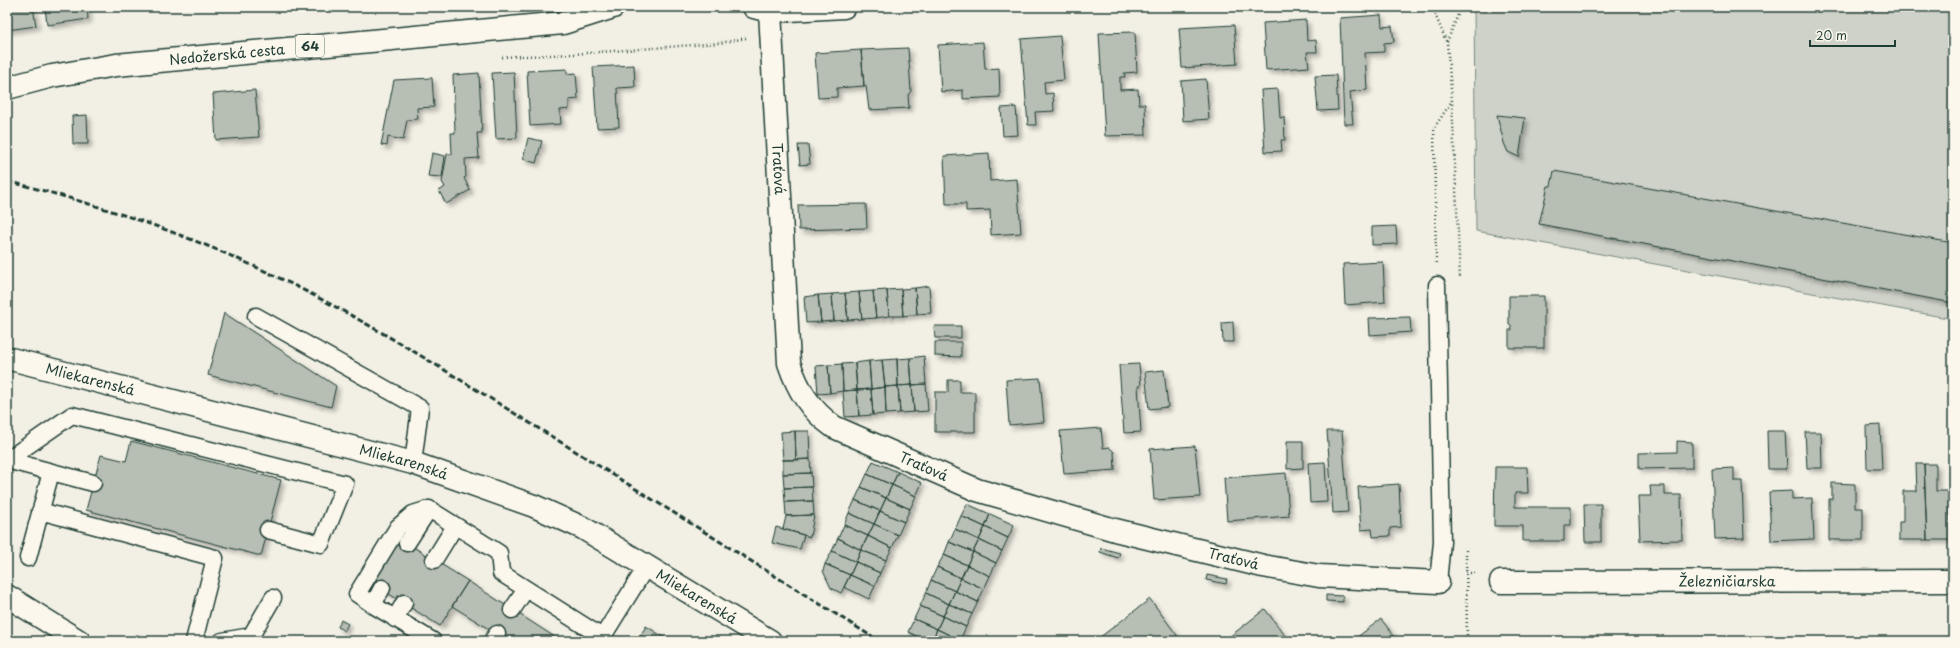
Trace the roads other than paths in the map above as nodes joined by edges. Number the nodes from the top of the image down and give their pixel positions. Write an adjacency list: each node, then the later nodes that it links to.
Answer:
1 (613, 7): 4 (street, Nedožerská cesta / 64)
2 (844, 7): 3 (street)
3 (762, 9): 21 (street, Traťová)
4 (7, 88)
5 (1437, 284): 21 (lane)
6 (256, 316): 9 (lane)
7 (7, 358): 9 (street, Mliekarenská)
8 (7, 460): 10 (lane); 15 (lane)
9 (412, 463): 19 (street, Mliekarenská)
10 (51, 472): 11 (lane); 13 (lane)
11 (93, 483)
12 (429, 509): 14 (lane); 16 (lane); 28 (lane)
13 (40, 512): 17 (lane); 34 (lane)
14 (456, 526): 18 (lane); 24 (lane)
15 (268, 530)
16 (408, 543)
17 (28, 558)
18 (434, 560)
19 (646, 567): 32 (lane); 37 (street, Mliekarenská)
20 (1953, 581): 22 (street, Železničiarska)
21 (1438, 582)
22 (1501, 582)
23 (382, 588): 28 (lane)
24 (526, 589): 29 (lane); 32 (lane)
25 (7, 596): 33 (street)
26 (273, 598): 31 (lane)
27 (404, 603): 30 (lane)
28 (372, 605): 30 (lane)
29 (512, 610)
30 (395, 618): 36 (lane)
31 (249, 638): 35 (lane)
32 (601, 639)
33 (79, 641)
34 (194, 641)
35 (222, 641)
36 (433, 641)
37 (770, 641)

